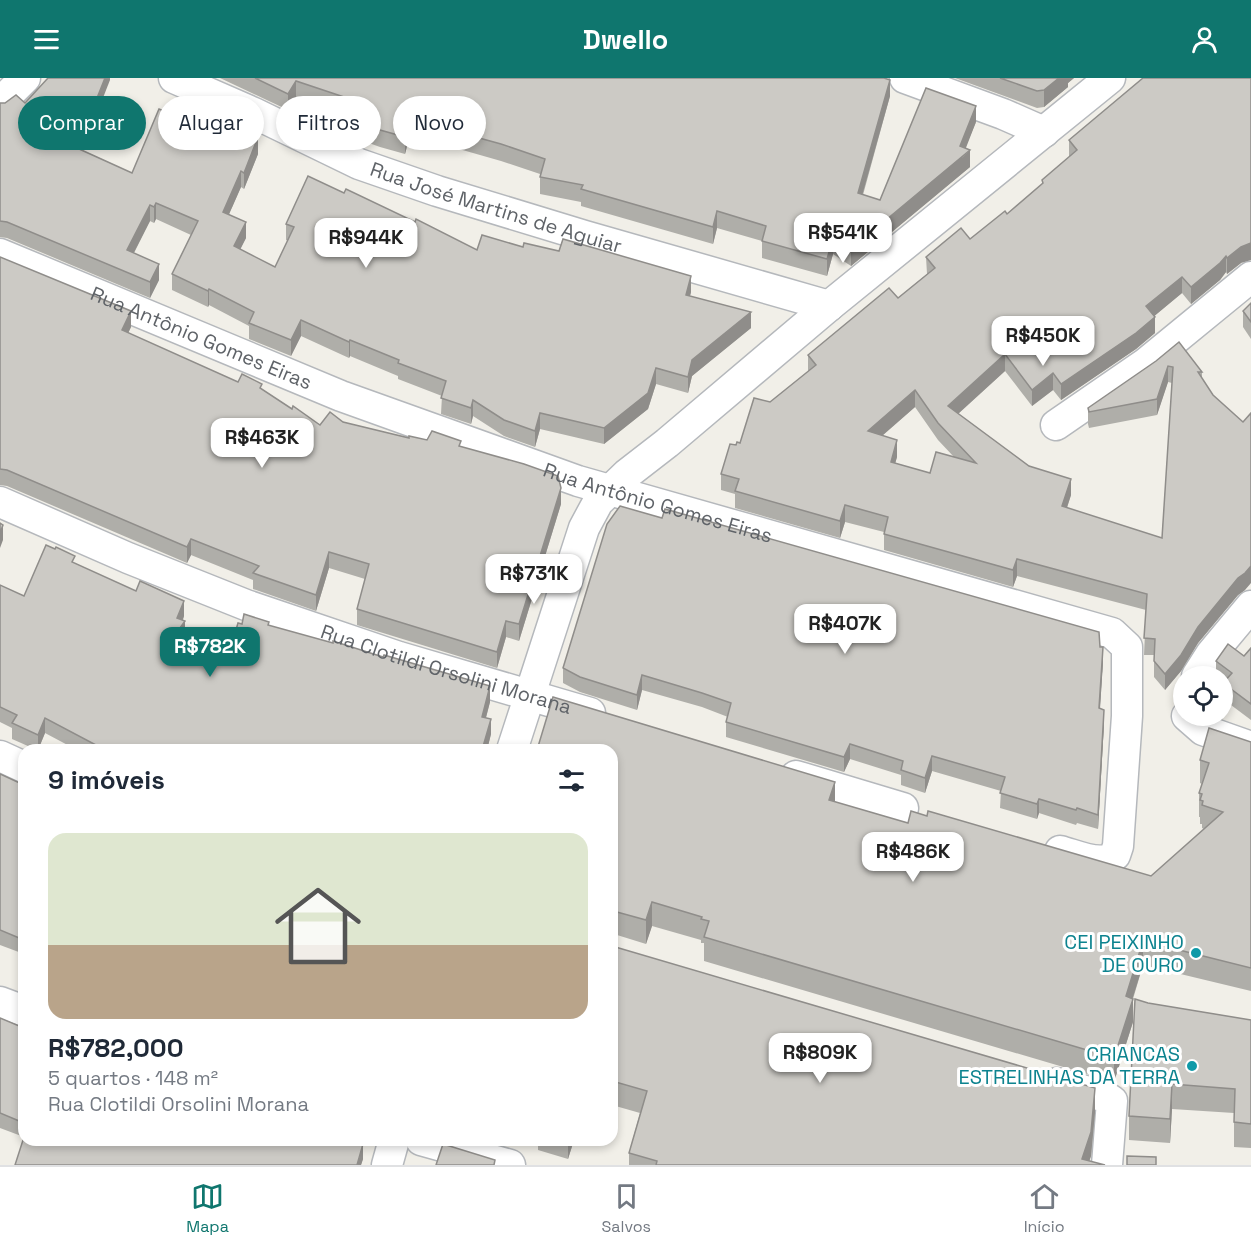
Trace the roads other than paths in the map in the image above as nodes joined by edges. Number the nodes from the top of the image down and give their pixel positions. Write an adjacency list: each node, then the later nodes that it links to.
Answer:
1 (25, 78): 5 (street)
2 (174, 78): 9 (street, Rua José Martins de Aguiar)
3 (905, 78): 6 (street)
4 (1110, 78): 6 (street)
5 (0, 103)
6 (1044, 132): 9 (street)
7 (0, 254): 11 (street, Rua Antônio Gomes Eiras)
8 (1251, 277): 10 (street)
9 (829, 306): 11 (street)
10 (1056, 425)
11 (609, 490): 15 (street); 24 (street, Rua Antônio Gomes Eiras)
12 (0, 502): 15 (street, Rua Clotildi Orsolini Morana)
13 (1251, 606): 14 (street)
14 (1203, 666)
15 (529, 694): 16 (street, Rua Clotildi Orsolini Morana); 18 (street)
16 (620, 722)
17 (1198, 726): 19 (street)
18 (514, 744)
19 (1251, 747)
20 (0, 756): 21 (street)
21 (18, 764)
22 (767, 767): 23 (street)
23 (903, 808)
24 (1037, 844)
25 (0, 1002): 26 (street)
26 (18, 1009)
27 (1028, 1074): 32 (street)
28 (392, 1146): 30 (street)
29 (442, 1146): 31 (street)
30 (387, 1165)
31 (510, 1165)
32 (1107, 1165)

